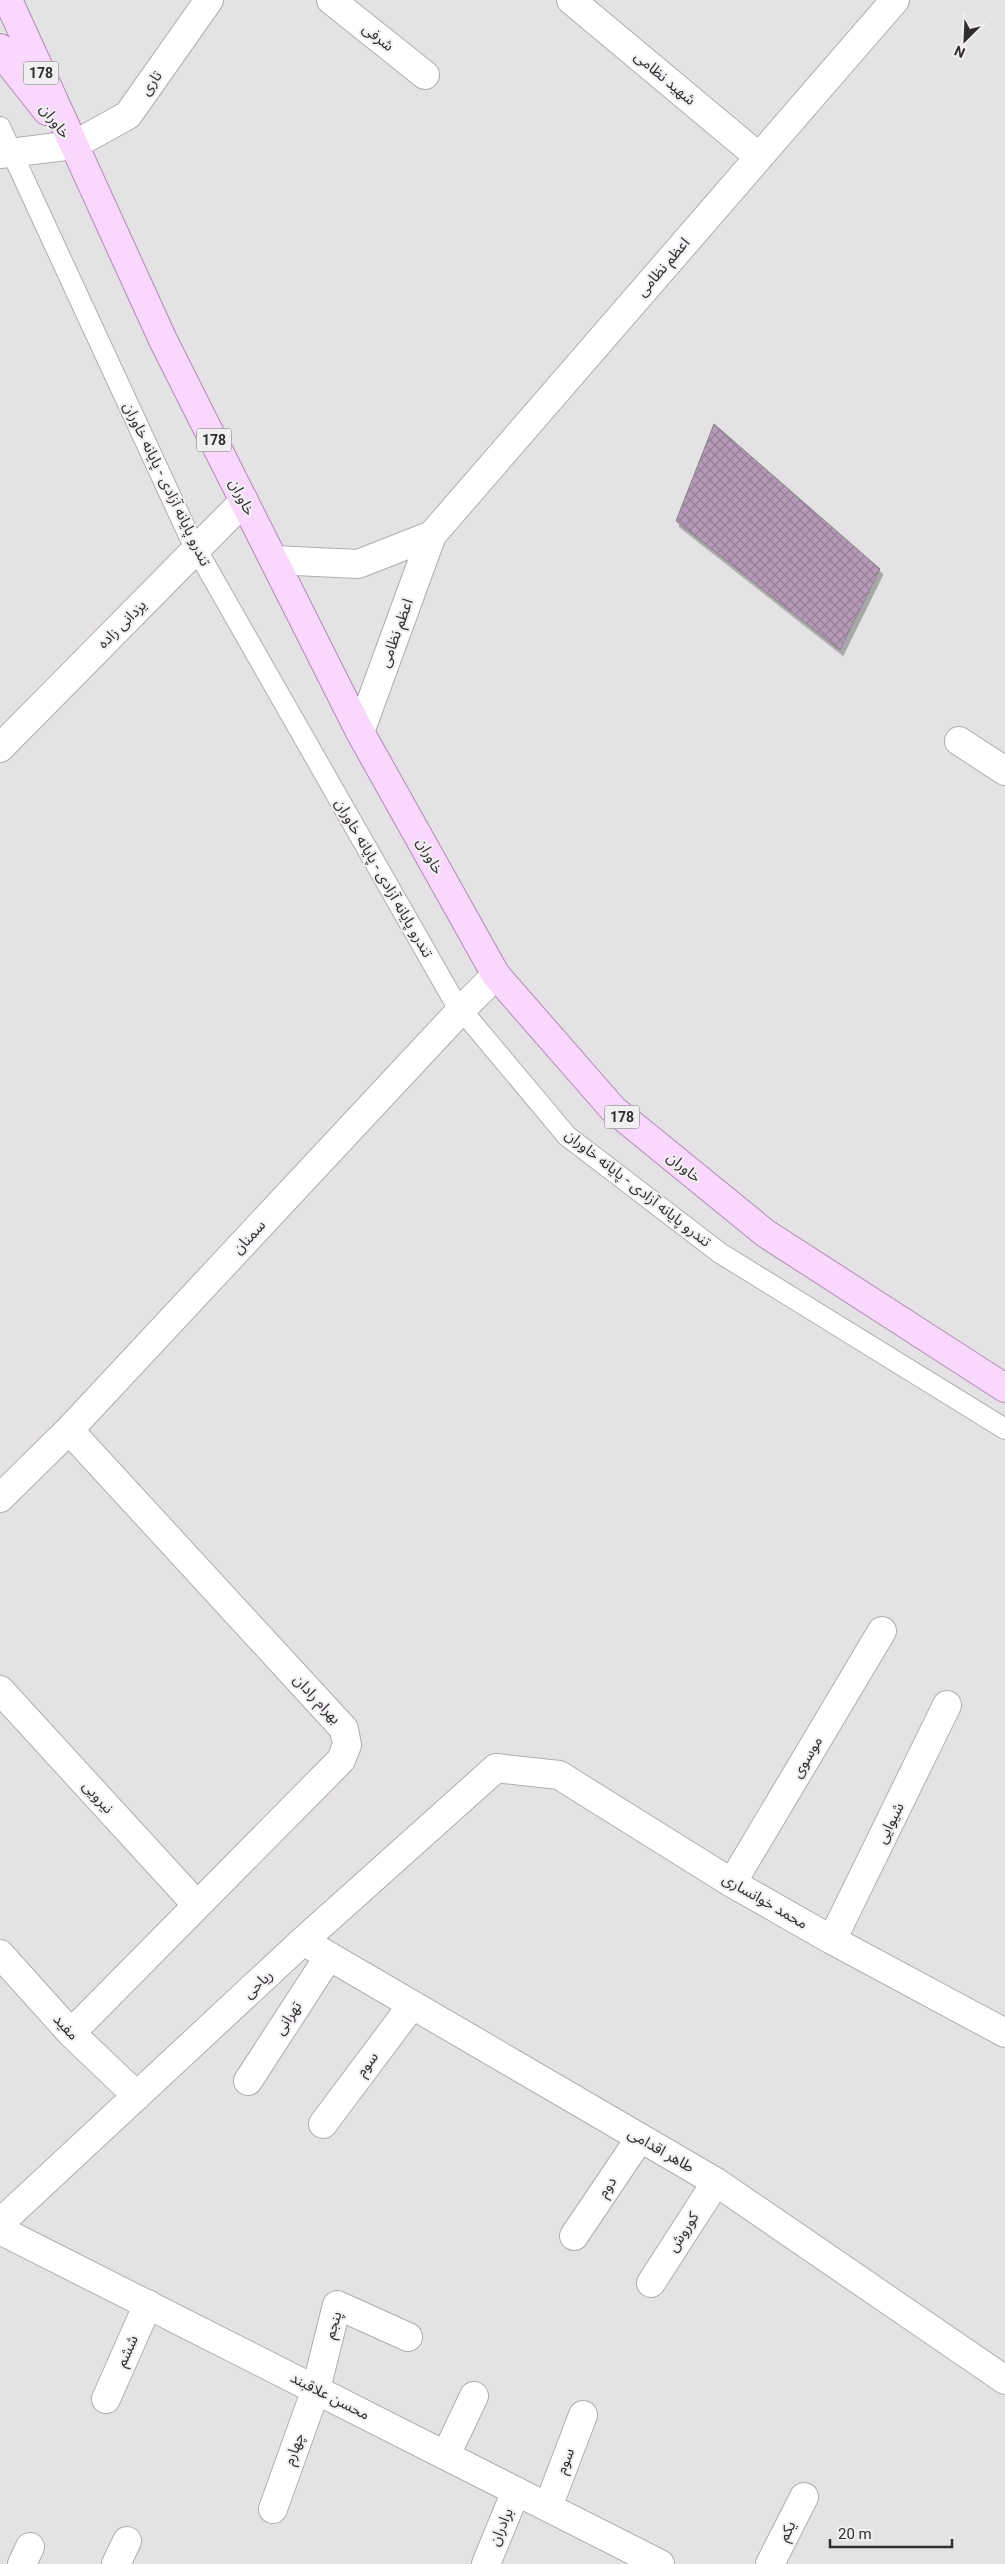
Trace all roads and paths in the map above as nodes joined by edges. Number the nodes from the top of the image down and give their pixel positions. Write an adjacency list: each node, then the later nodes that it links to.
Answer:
1 (8, 0): 9 (main road, خاوران / 178)
2 (209, 0): 9 (street, تاری)
3 (331, 0): 7 (street, شرفی)
4 (572, 0): 11 (street, شهید نظامی)
5 (895, 0): 11 (street, اعظم نظامی)
6 (0, 48): 9 (main road, خاوران / 178)
7 (426, 75)
8 (0, 127): 10 (lane, تندرو پایانه آزادی - پایانه خاوران)
9 (74, 145): 10 (street); 12 (main road, خاوران / 178)
10 (6, 153): 14 (lane, تندرو پایانه آزادی - پایانه خاوران)
11 (759, 157): 13 (street, اعظم نظامی)
12 (244, 501): 14 (street, یزدانی زاده); 15 (main road, خاوران / 178)
13 (432, 535): 15 (street, اعظم نظامی); 16 (street, اعظم نظامی)
14 (196, 549): 18 (street, یزدانی زاده); 21 (lane, تندرو پایانه آزادی - پایانه خاوران)
15 (274, 560): 16 (main road, خاوران / 178)
16 (360, 732): 20 (main road, خاوران / 178)
17 (959, 741): 19 (street)
18 (0, 748)
19 (1005, 771)
20 (496, 975): 21 (street, سمنان); 22 (main road, خاوران / 178)
21 (461, 1010): 23 (lane, تندرو پایانه آزادی - پایانه خاوران); 24 (street, سمنان)
22 (1005, 1388)
23 (1005, 1429)
24 (69, 1430): 25 (street, سمنان); 31 (street, بهرام رادان)
25 (0, 1498)
26 (882, 1631): 30 (street, موسوی)
27 (0, 1690): 31 (street, نیرویی)
28 (947, 1706): 32 (street, شیوایی)
29 (526, 1771): 30 (street, محمد خوانساری); 33 (street, ریاحی)
30 (732, 1883): 32 (street, محمد خوانساری)
31 (196, 1904): 37 (street, بهرام رادان)
32 (832, 1940): 38 (street, محمد خوانساری)
33 (303, 1941): 35 (street, طاهر اقدامی); 40 (street, ریاحی)
34 (0, 1954): 37 (street, مفید)
35 (329, 1956): 36 (street, طاهر اقدامی); 39 (street, تهرانی)
36 (412, 2005): 41 (street, سوم); 42 (street, طاهر اقدامی)
37 (72, 2033): 40 (street, مفید)
38 (1005, 2033)
39 (248, 2081)
40 (137, 2096): 44 (street, ریاحی)
41 (323, 2124)
42 (640, 2138): 43 (street, طاهر اقدامی); 46 (street, دوم)
43 (716, 2182): 47 (street, کوروش); 50 (street, طاهر اقدامی)
44 (0, 2223)
45 (0, 2230): 48 (street, محسن علاقبند)
46 (574, 2236)
47 (651, 2283)
48 (148, 2304): 51 (street, محسن علاقبند); 53 (street, ششم)
49 (408, 2337): 51 (street, پنجم)
50 (1005, 2380)
51 (316, 2389): 55 (street, محسن علاقبند); 59 (street, چهارم)
52 (474, 2396): 55 (street)
53 (106, 2399)
54 (582, 2415): 58 (street, سوم)
55 (446, 2455): 56 (street, محسن علاقبند)
56 (516, 2491): 58 (street, محسن علاقبند); 60 (street, برادران)
57 (804, 2498): 62 (street, یکم)
58 (548, 2507): 61 (street, محسن علاقبند)
59 (273, 2509)
60 (486, 2564)
61 (660, 2564)
62 (770, 2564)

